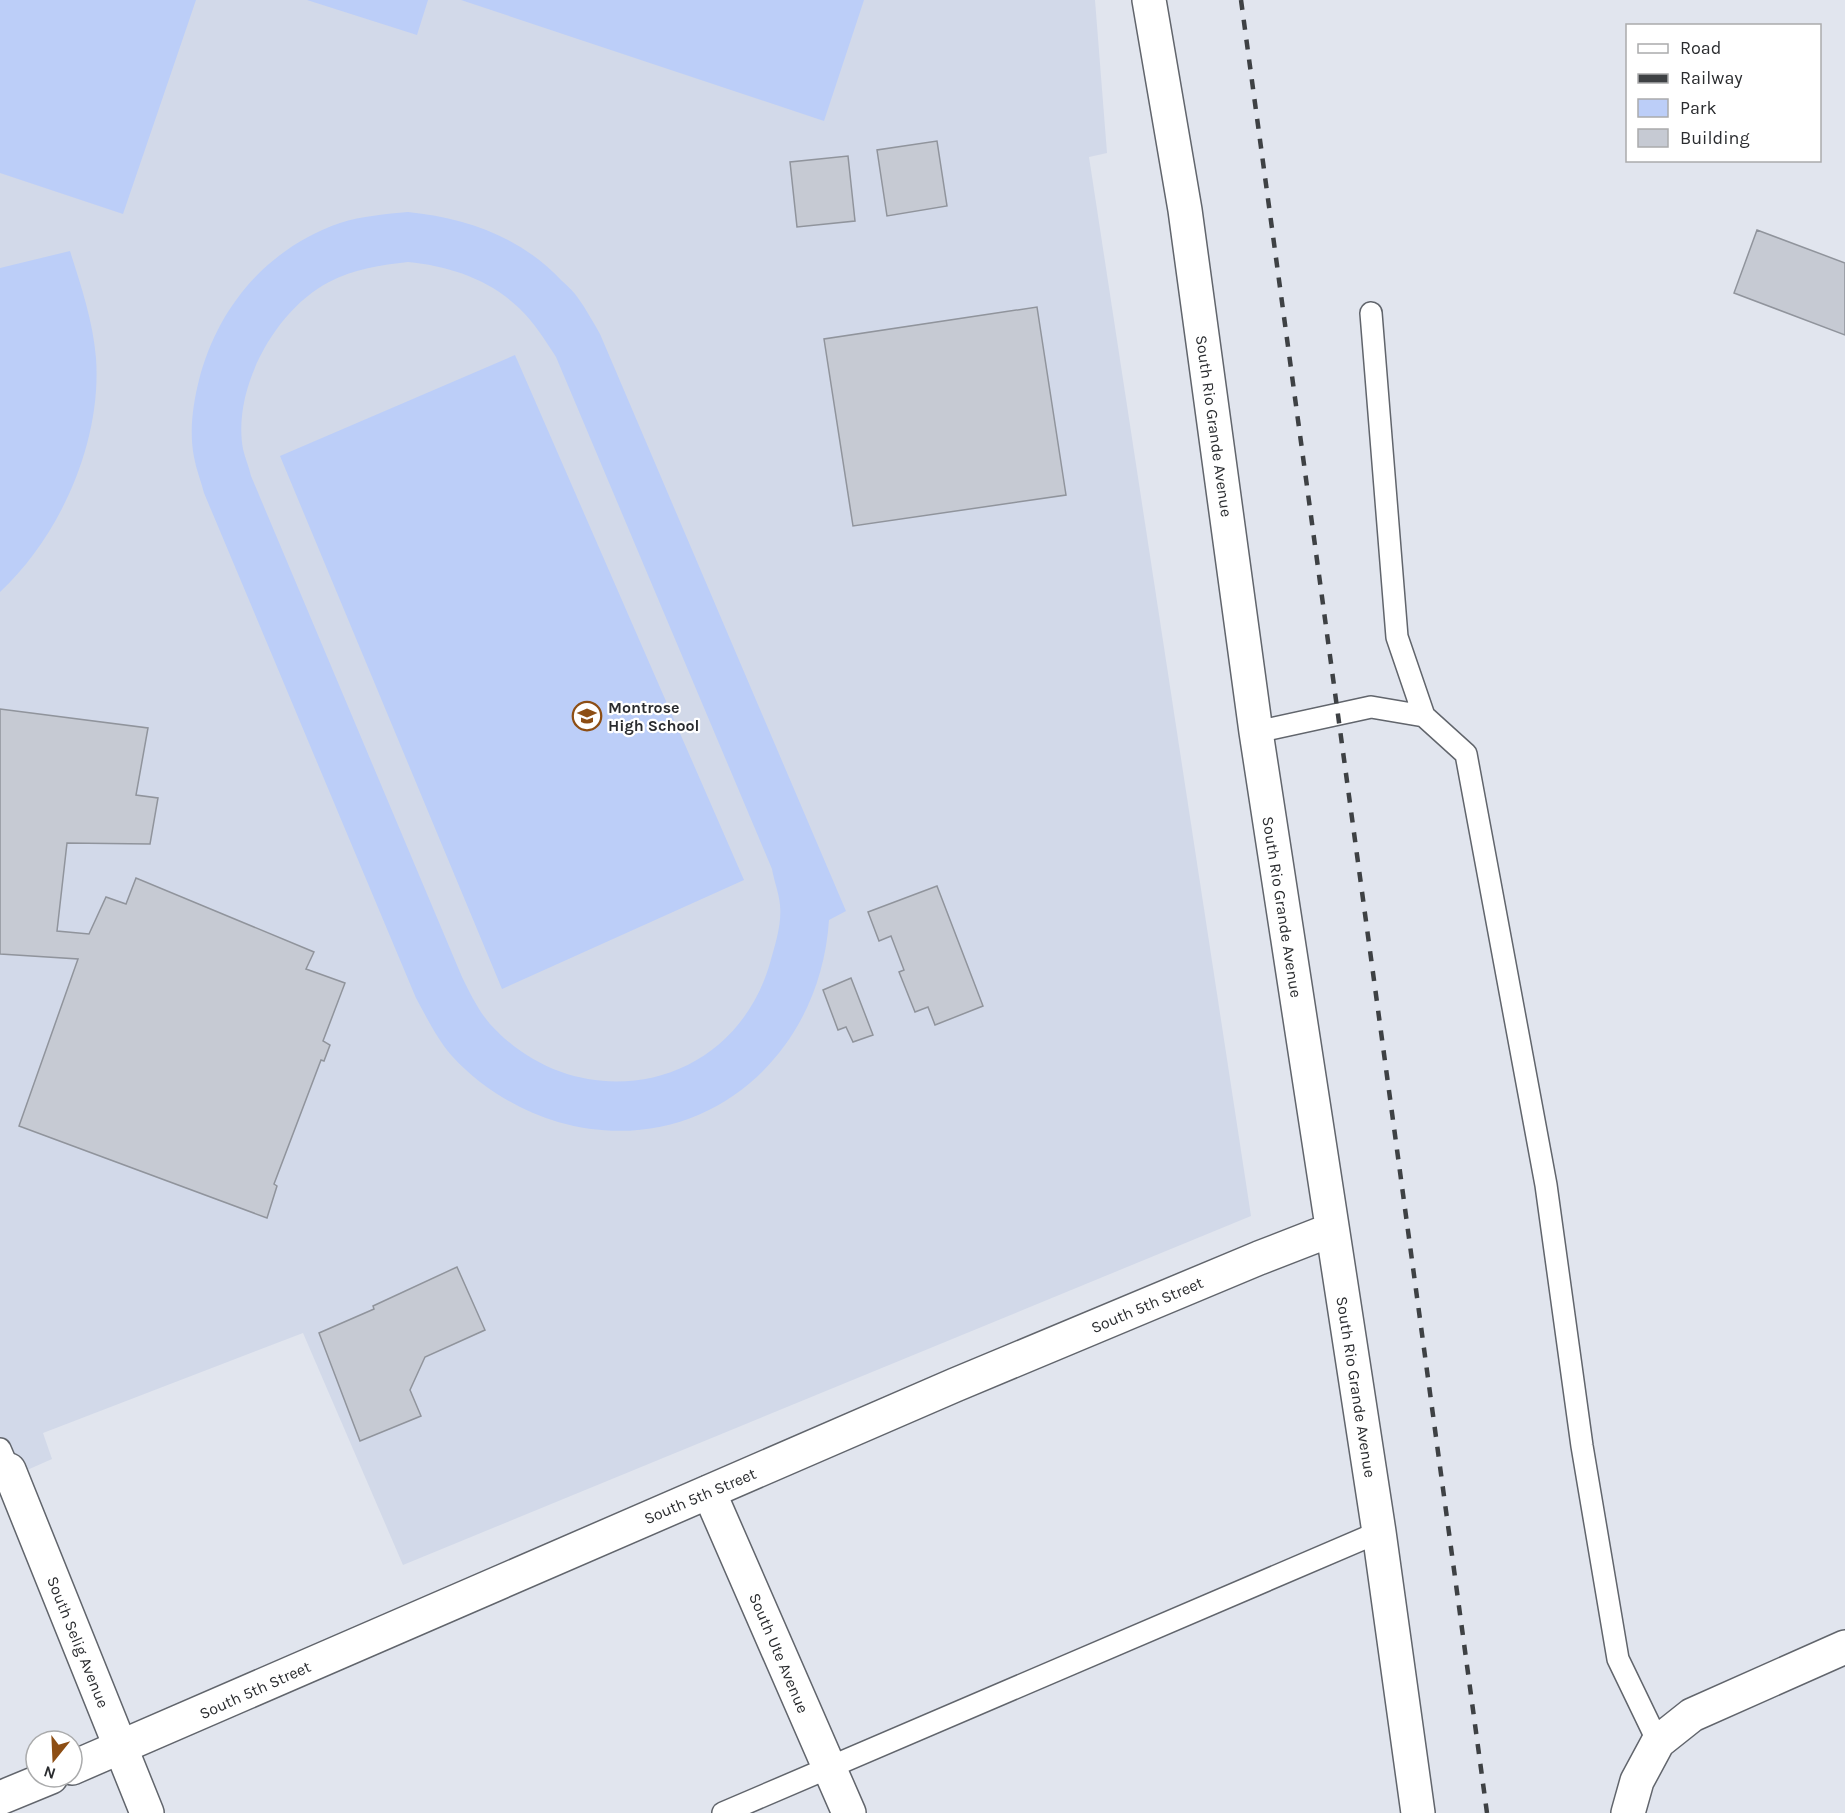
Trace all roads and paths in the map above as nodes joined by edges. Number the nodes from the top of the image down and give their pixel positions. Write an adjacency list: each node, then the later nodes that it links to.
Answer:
1 (1149, 0): 4 (street, South Rio Grande Avenue)
2 (1371, 314): 3 (lane)
3 (1425, 716): 4 (lane); 10 (lane)
4 (1256, 732): 5 (street, South Rio Grande Avenue)
5 (1331, 1230): 7 (street, South 5th Street); 8 (street, South Rio Grande Avenue)
6 (4, 1460): 11 (street, South Selig Avenue)
7 (709, 1492): 11 (street, South 5th Street); 13 (street, South Ute Avenue)
8 (1379, 1532): 13 (lane); 19 (street, South Rio Grande Avenue)
9 (1845, 1647): 10 (street)
10 (1658, 1742): 20 (street)
11 (121, 1748): 12 (street, South 5th Street); 16 (street, South Selig Avenue)
12 (84, 1763)
13 (829, 1768): 17 (lane); 18 (street, South Ute Avenue)
14 (24, 1788): 15 (street)
15 (0, 1798)
16 (147, 1813)
17 (723, 1813)
18 (849, 1813)
19 (1418, 1813)
20 (1628, 1813)

